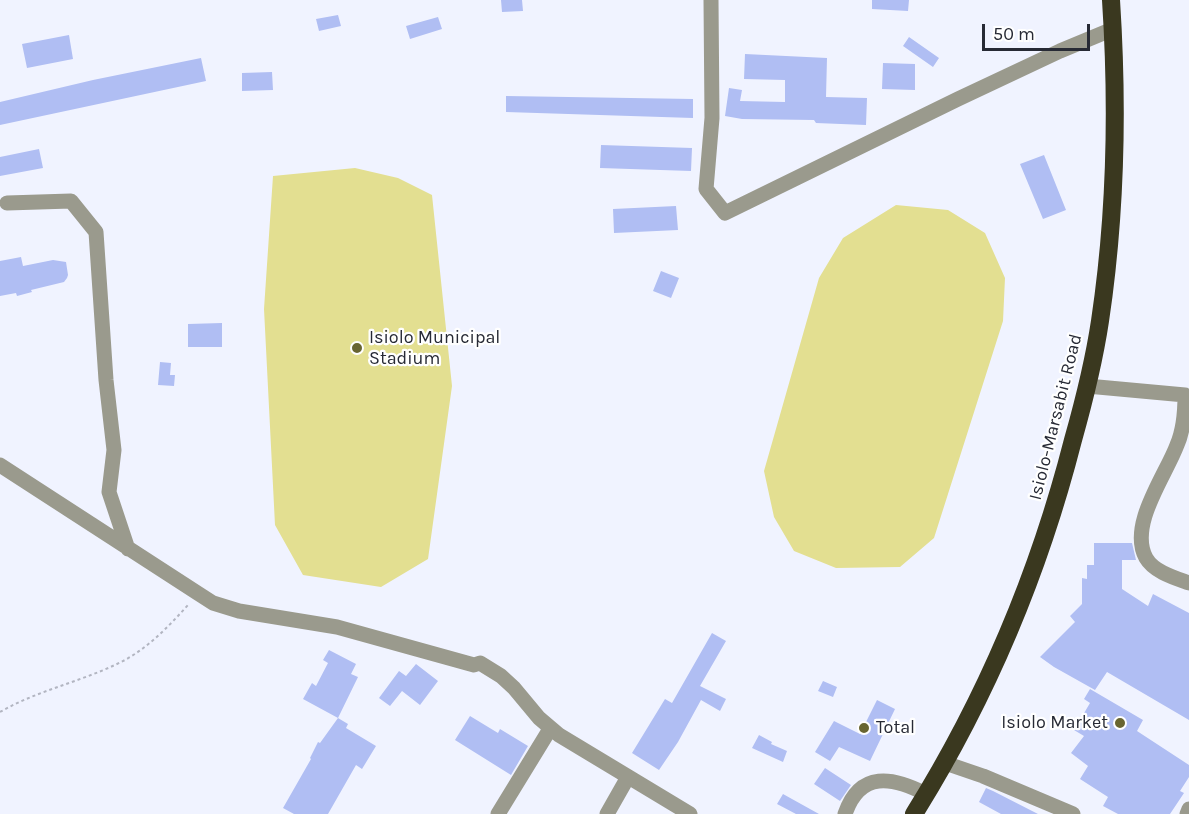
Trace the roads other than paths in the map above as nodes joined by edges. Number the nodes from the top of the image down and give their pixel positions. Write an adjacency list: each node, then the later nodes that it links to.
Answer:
1 (711, 0): 3 (street)
2 (1111, 0): 3 (highway, Isiolo-Marsabit Road)
3 (1113, 29): 5 (highway, Isiolo-Marsabit Road)
4 (7, 203): 7 (street)
5 (1088, 386): 8 (street); 10 (highway, Isiolo-Marsabit Road)
6 (0, 465): 7 (street)
7 (128, 549): 9 (street)
8 (1189, 583)
9 (550, 729): 11 (street); 14 (street)
10 (945, 763): 12 (highway, Isiolo-Marsabit Road); 19 (street)
11 (628, 777): 15 (street); 16 (street)
12 (926, 794): 17 (street); 18 (highway, Isiolo-Marsabit Road)
13 (1189, 809): 20 (street)
14 (498, 814)
15 (607, 814)
16 (690, 814)
17 (845, 814)
18 (914, 814)
19 (1073, 814)
20 (1187, 814)

